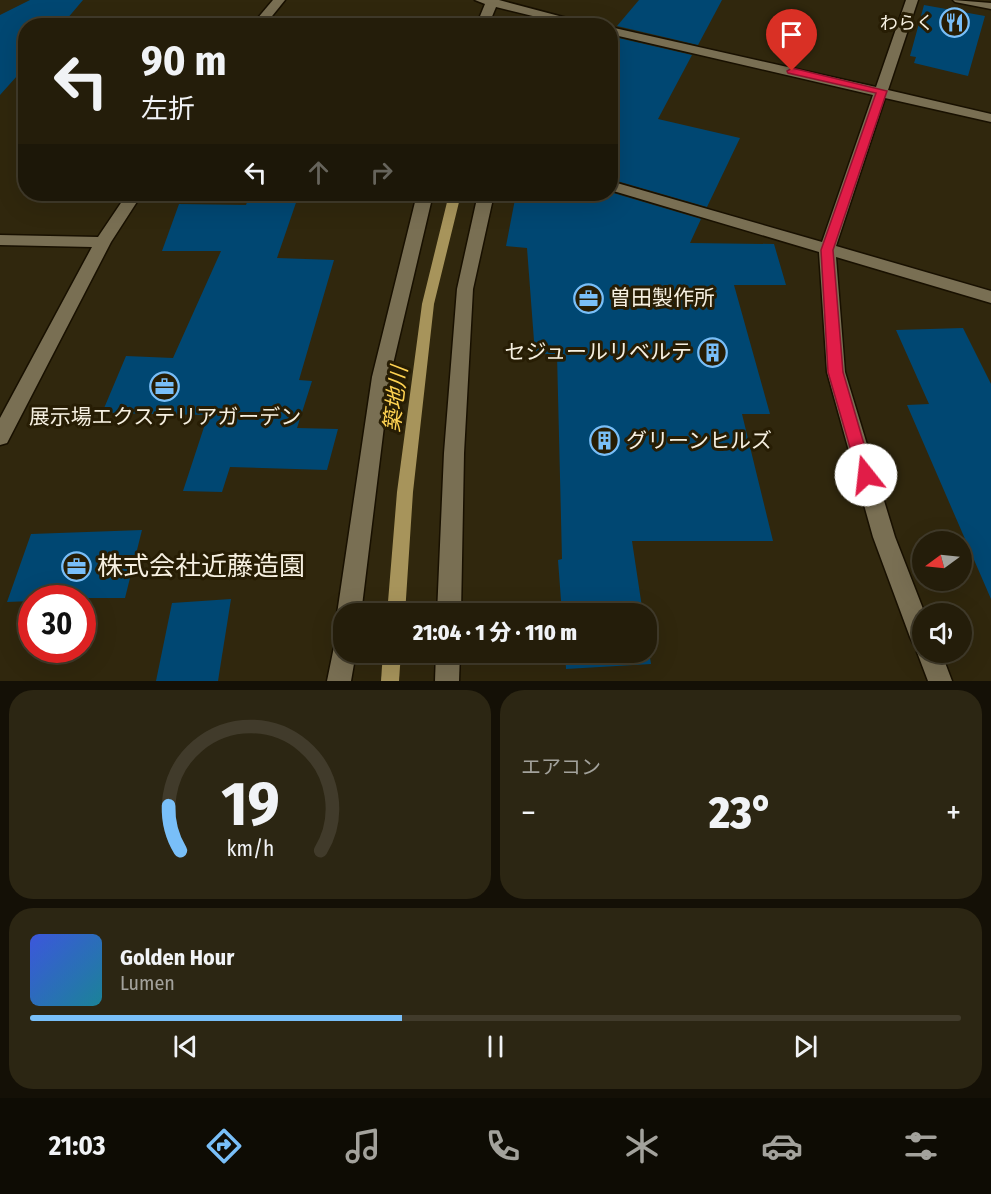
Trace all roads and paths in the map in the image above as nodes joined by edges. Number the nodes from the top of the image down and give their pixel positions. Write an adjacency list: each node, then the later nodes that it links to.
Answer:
1 (279, 0): 6 (street)
2 (912, 0): 10 (street)
3 (959, 0): 5 (street)
4 (489, 1): 7 (street); 8 (street)
5 (991, 6)
6 (263, 18)
7 (484, 18)
8 (558, 18)
9 (618, 32): 10 (street)
10 (882, 91): 11 (street); 18 (street)
11 (991, 118)
12 (618, 187): 18 (street)
13 (129, 201): 17 (street)
14 (423, 201): 21 (street)
15 (484, 201): 22 (street)
16 (0, 240): 17 (street)
17 (103, 242): 20 (street)
18 (827, 250): 19 (street); 23 (street)
19 (991, 297)
20 (0, 437)
21 (350, 603)
22 (449, 603)
23 (912, 611)
24 (342, 663): 27 (street)
25 (448, 663): 28 (street)
26 (933, 663): 29 (street)
27 (339, 681)
28 (447, 681)
29 (940, 681)

